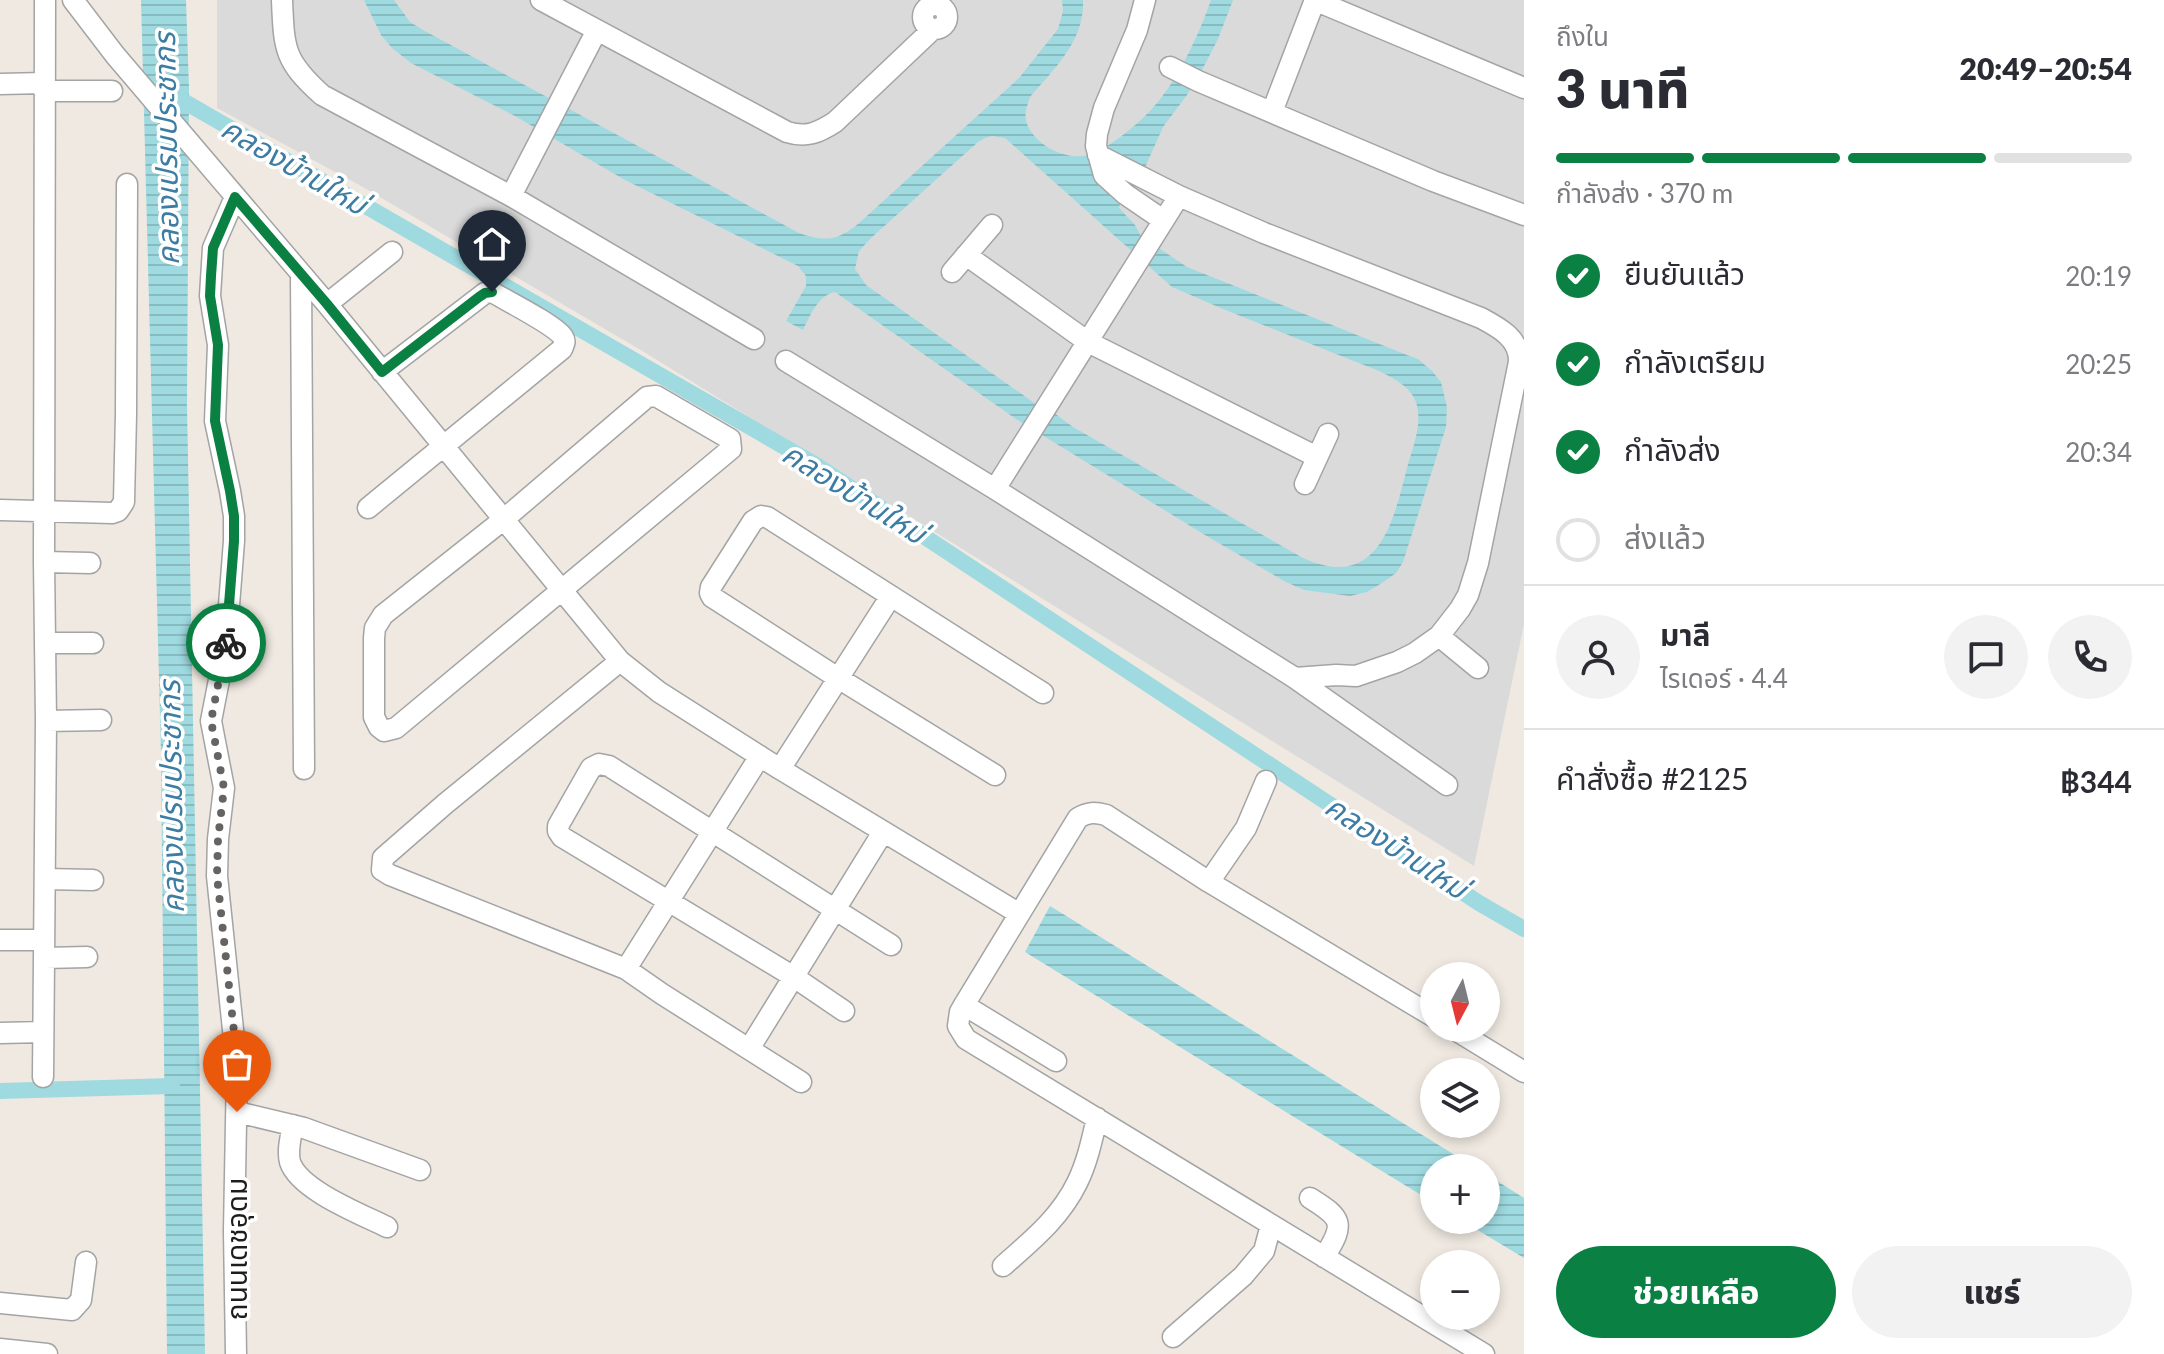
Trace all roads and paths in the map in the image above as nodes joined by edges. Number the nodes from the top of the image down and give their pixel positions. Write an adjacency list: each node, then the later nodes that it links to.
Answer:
1 (45, 0): 11 (street)
2 (73, 0): 19 (street)
3 (282, 0): 17 (street)
4 (541, 0): 8 (street)
5 (1145, 0): 15 (street)
6 (1315, 0): 12 (street); 14 (street)
7 (939, 4): 8 (street)
8 (597, 30): 17 (street)
9 (1170, 67): 14 (street)
10 (0, 84): 11 (street)
11 (44, 87): 13 (street); 39 (street)
12 (1524, 88)
13 (112, 91)
14 (1272, 112): 20 (street)
15 (1098, 155): 18 (street); 22 (street)
16 (127, 184): 39 (street)
17 (511, 196): 28 (street)
18 (1179, 196): 22 (street); 45 (street)
19 (235, 197): 26 (street); 88 (street, ถนนเดชอุดม)
20 (1524, 215)
21 (992, 225): 24 (street)
22 (1158, 228): 29 (street)
23 (392, 252): 27 (street)
24 (966, 255): 25 (street); 29 (street)
25 (952, 272)
26 (301, 274): 27 (street); 58 (street)
27 (327, 304): 31 (street)
28 (754, 339)
29 (1088, 342): 34 (street); 36 (street)
30 (786, 361): 36 (street)
31 (382, 372): 33 (street); 33 (street)
32 (1328, 434): 34 (street)
33 (443, 446): 37 (street); 40 (street)
34 (1317, 457): 35 (street)
35 (1305, 484)
36 (995, 489): 52 (street)
37 (368, 508)
38 (0, 510): 39 (street)
39 (44, 511): 41 (street)
40 (503, 520): 43 (street); 43 (street); 43 (street)
41 (44, 562): 42 (street); 46 (street)
42 (90, 563)
43 (560, 589): 48 (street)
44 (891, 596): 51 (street); 51 (street); 53 (street)
45 (1439, 636): 49 (street); 50 (street)
46 (46, 643): 47 (street); 56 (street)
47 (93, 643)
48 (620, 661): 57 (street); 75 (street)
49 (1478, 668)
50 (1356, 676): 52 (street); 54 (street)
51 (838, 678): 59 (street); 60 (street)
52 (1295, 678): 54 (street)
53 (1043, 693)
54 (1342, 711): 62 (street)
55 (101, 720): 56 (street)
56 (46, 721): 65 (street)
57 (760, 756): 59 (street); 63 (street)
58 (304, 769)
59 (780, 769): 64 (street)
60 (995, 775)
61 (1266, 781): 67 (street)
62 (1447, 785)
63 (712, 832): 68 (street); 68 (street); 69 (street)
64 (883, 832): 69 (street); 70 (street)
65 (45, 879): 66 (street); 73 (street)
66 (93, 880)
67 (1209, 882): 70 (street); 78 (street)
68 (669, 901): 75 (street); 76 (street)
69 (835, 908): 72 (street); 76 (street)
70 (1018, 913): 77 (street)
71 (0, 940): 73 (street)
72 (891, 945)
73 (44, 949): 74 (street); 80 (street)
74 (87, 957)
75 (626, 969): 83 (street)
76 (794, 977): 79 (street); 83 (street)
77 (964, 1005): 84 (street); 89 (street)
78 (1420, 1009)
79 (844, 1011)
80 (43, 1032): 81 (street); 86 (street)
81 (0, 1033)
82 (1475, 1042): 85 (street)
83 (749, 1049): 87 (street)
84 (1056, 1061)
85 (1524, 1072)
86 (43, 1077)
87 (801, 1082)
88 (237, 1112): 90 (street); 102 (street, ถนนเดชอุดม)
89 (1097, 1118): 93 (street); 97 (street)
90 (293, 1125): 91 (street); 94 (street)
91 (420, 1170)
92 (1310, 1198): 95 (street)
93 (1271, 1225): 95 (street); 99 (street)
94 (387, 1227)
95 (1324, 1257): 103 (street)
96 (86, 1262): 98 (street)
97 (1003, 1266)
98 (0, 1303)
99 (1173, 1337)
100 (10, 1351): 101 (street)
101 (47, 1354)
102 (236, 1354)
103 (1484, 1354)

